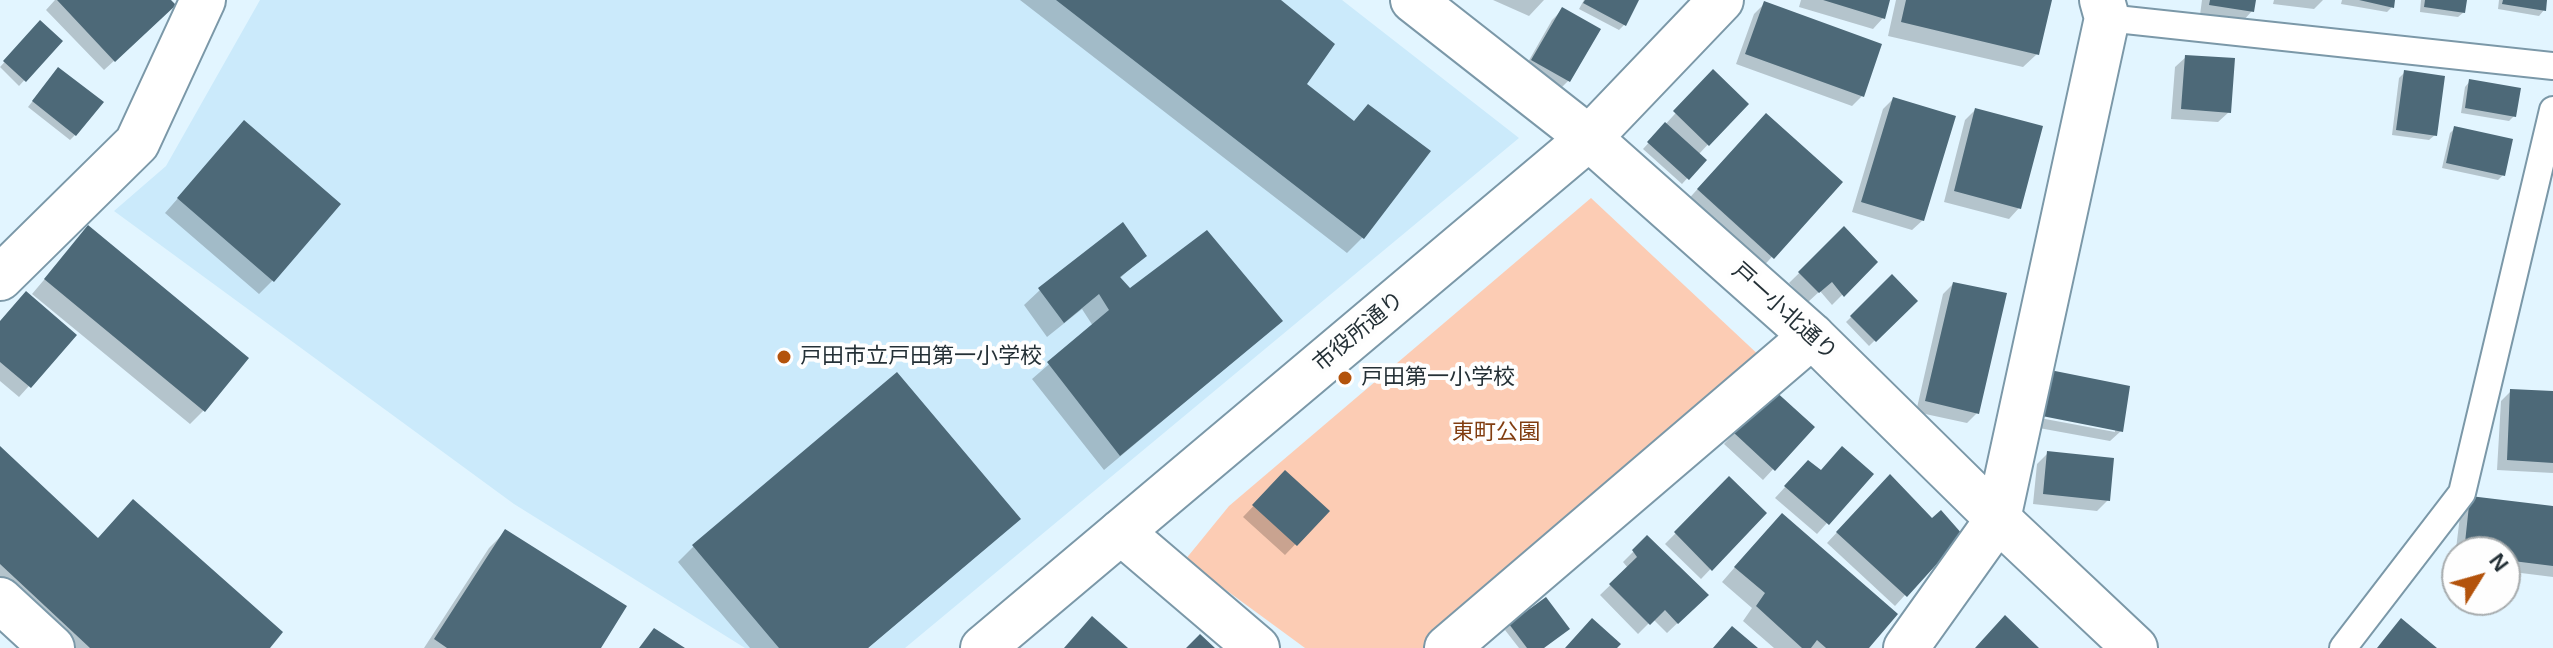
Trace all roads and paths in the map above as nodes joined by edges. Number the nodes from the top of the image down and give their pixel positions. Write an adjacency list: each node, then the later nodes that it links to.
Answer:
1 (203, 0): 8 (street)
2 (1413, 0): 7 (street, 戸一小北通り)
3 (1721, 0): 7 (street, 市役所通り)
4 (2105, 9): 5 (lane); 10 (street)
5 (2553, 66)
6 (2553, 110): 19 (lane)
7 (1589, 138): 9 (street, 戸一小北通り); 11 (street, 市役所通り)
8 (0, 278)
9 (1812, 336): 10 (street, 戸一小北通り); 16 (street)
10 (1998, 519): 17 (street); 18 (street, 戸一小北通り)
11 (1121, 532): 14 (street, 市役所通り); 15 (street)
12 (0, 600): 13 (street)
13 (52, 648)
14 (983, 648)
15 (1257, 648)
16 (1447, 648)
17 (1906, 648)
18 (2135, 648)
19 (2343, 648)

